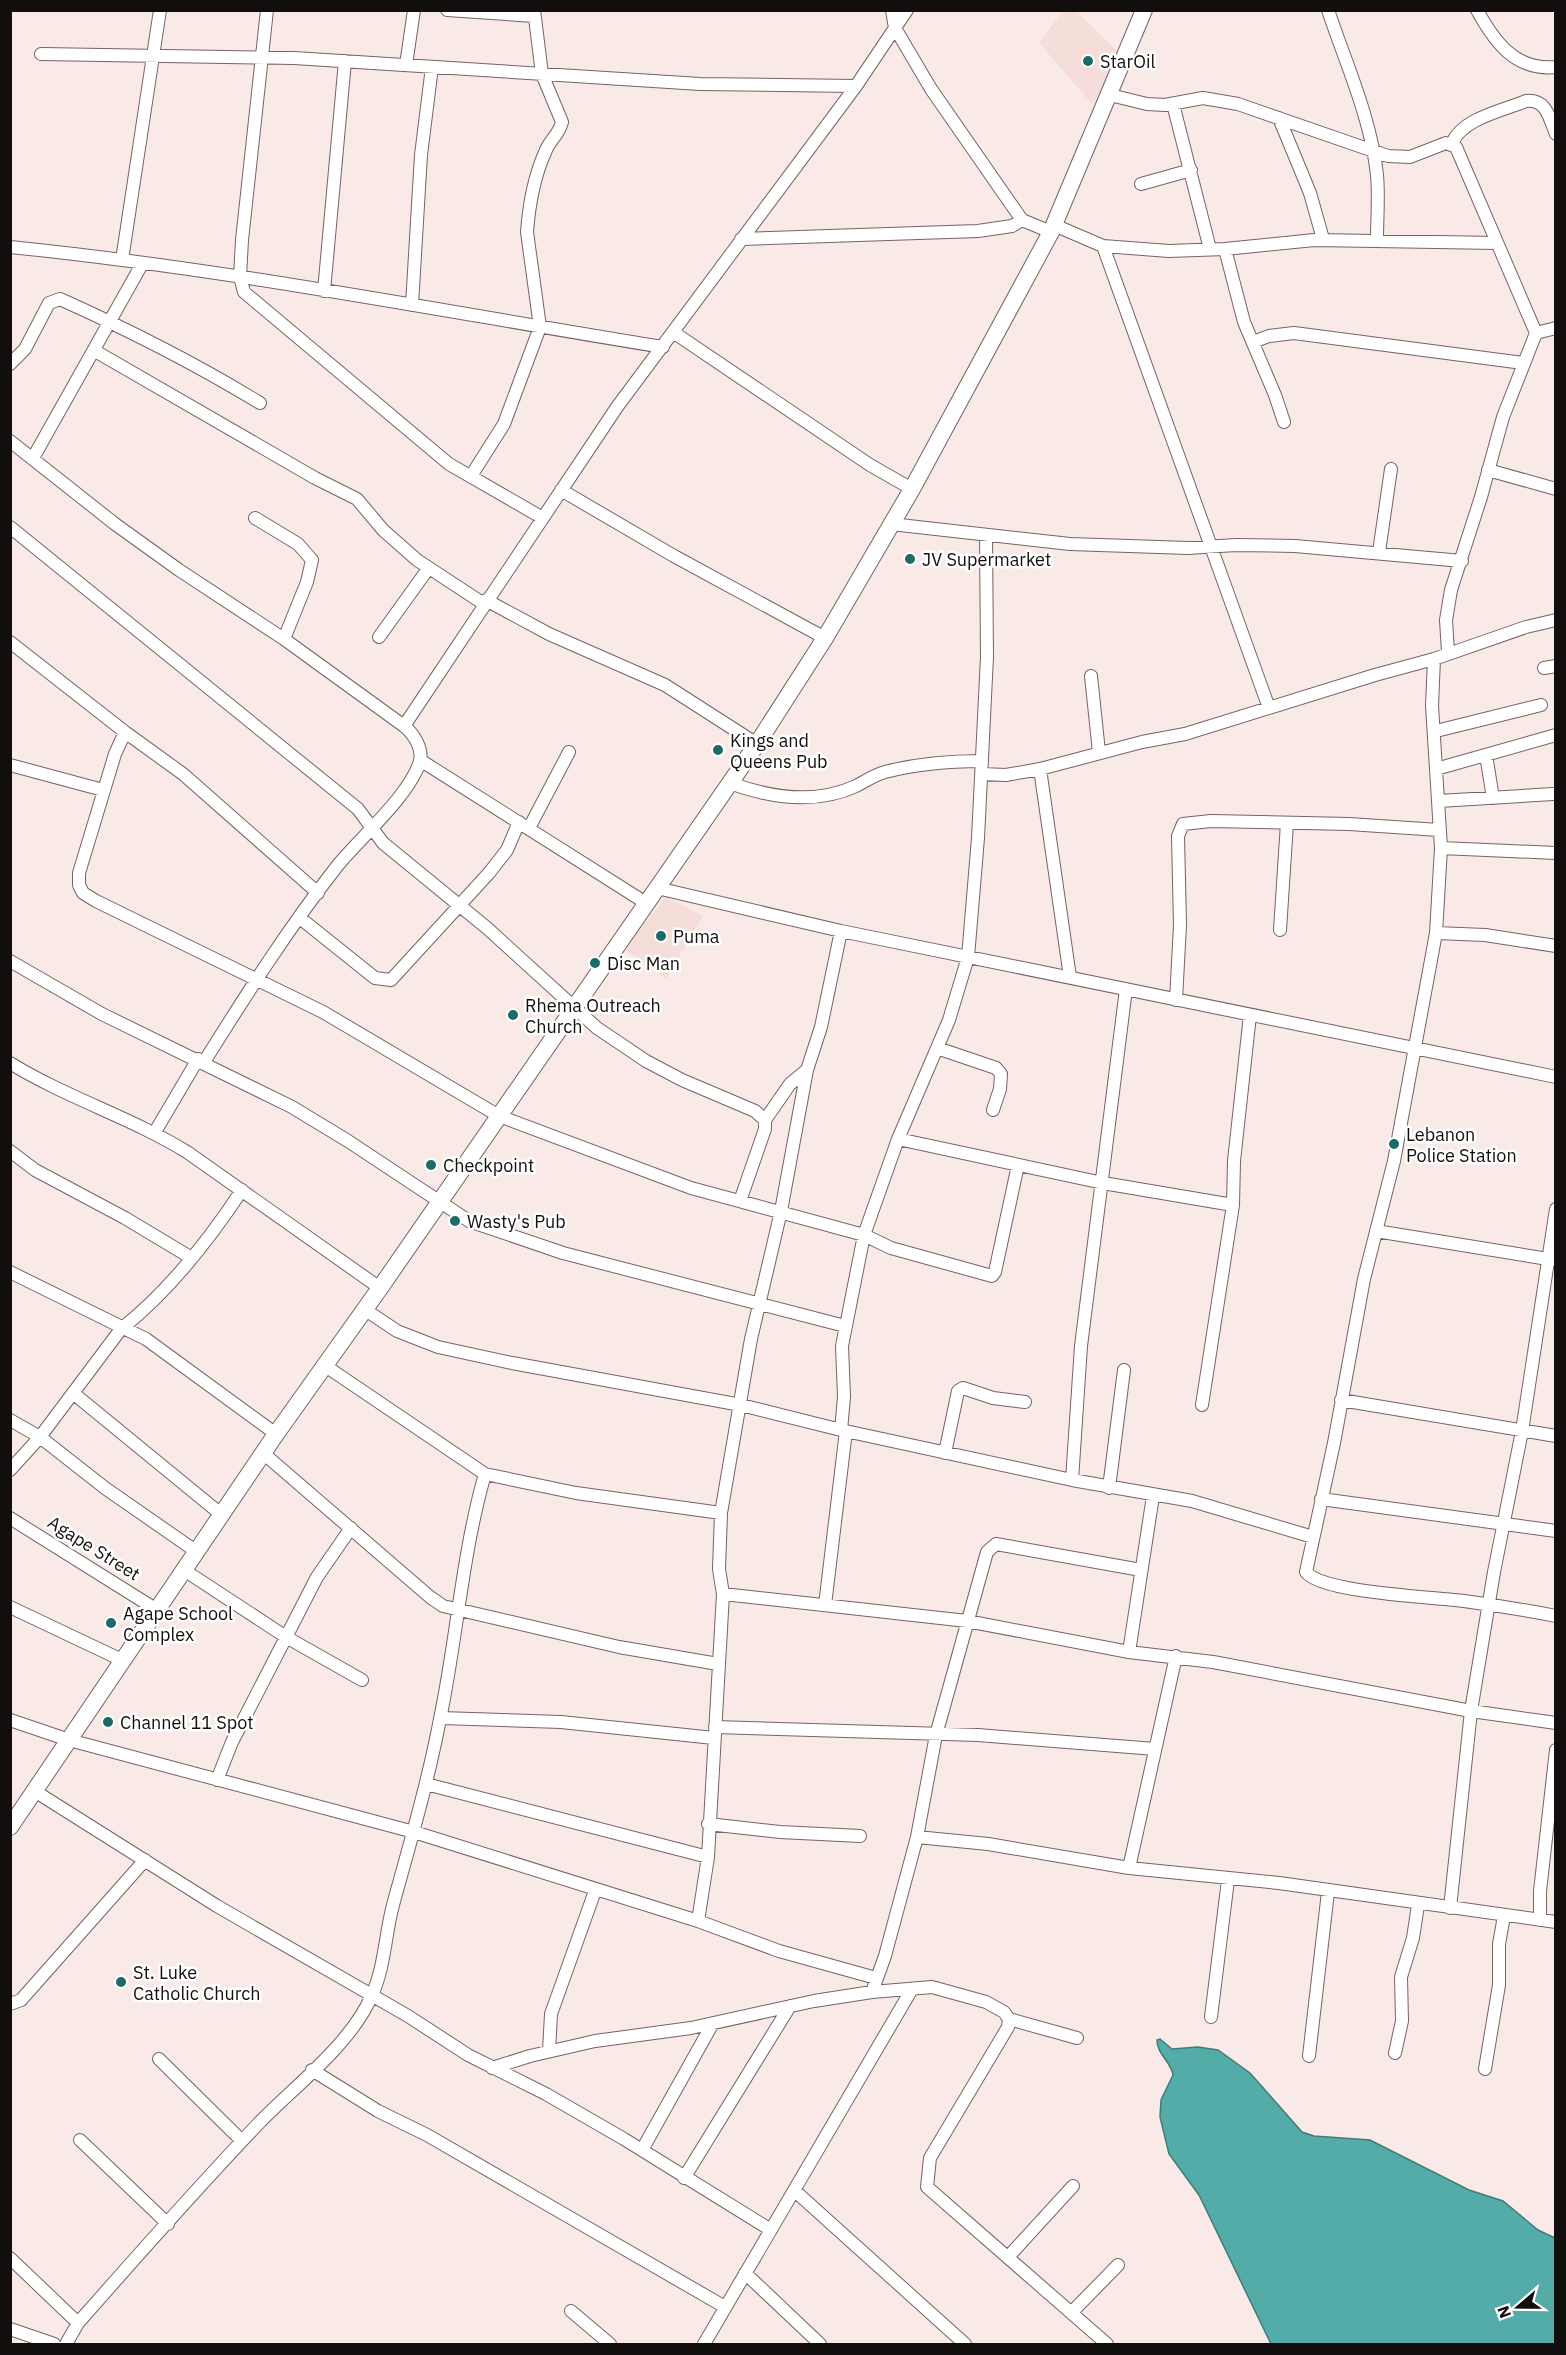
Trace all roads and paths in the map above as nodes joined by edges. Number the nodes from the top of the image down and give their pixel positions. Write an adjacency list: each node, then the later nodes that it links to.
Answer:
1 (160, 10): 13 (street)
2 (267, 10): 14 (street)
3 (414, 10): 16 (street)
4 (447, 10): 10 (street)
5 (892, 10): 11 (street)
6 (907, 10): 11 (street)
7 (1144, 10): 21 (main road)
8 (1328, 10): 26 (street)
9 (1477, 10): 18 (street)
10 (534, 13): 19 (street)
11 (895, 28): 20 (street); 29 (street)
12 (41, 54): 13 (street)
13 (155, 56): 14 (street); 39 (street)
14 (262, 58): 15 (street); 41 (street)
15 (345, 61): 16 (street); 42 (street)
16 (406, 64): 17 (street)
17 (432, 67): 19 (street); 43 (street)
18 (1556, 67)
19 (542, 74): 20 (street); 45 (street)
20 (856, 86): 31 (street)
21 (1110, 94): 22 (street); 30 (main road)
22 (1173, 104): 23 (street); 27 (street)
23 (1279, 118): 26 (street); 32 (street)
24 (1556, 134): 25 (street)
25 (1452, 143): 26 (street); 34 (street)
26 (1373, 152): 33 (street)
27 (1191, 170): 28 (street); 37 (street)
28 (1141, 184)
29 (1022, 220): 30 (street); 31 (street)
30 (1053, 229): 35 (street); 61 (main road)
31 (741, 238): 47 (street)
32 (1323, 240): 33 (street); 38 (street)
33 (1377, 240): 34 (street)
34 (1497, 243): 48 (street)
35 (1103, 246): 37 (street); 69 (street)
36 (10, 247): 39 (street)
37 (1210, 249): 38 (street)
38 (1225, 249): 49 (street)
39 (122, 260): 40 (street)
40 (142, 264): 41 (street); 44 (street)
41 (240, 277): 42 (street); 60 (street)
42 (324, 291): 43 (street)
43 (412, 305): 45 (street)
44 (111, 322): 51 (street); 53 (street); 54 (street)
45 (540, 327): 50 (street); 60 (street)
46 (1556, 328): 48 (street)
47 (674, 332): 50 (street); 61 (street)
48 (1536, 333): 52 (street)
49 (1252, 342): 52 (street); 55 (street)
50 (663, 347): 63 (street)
51 (95, 351): 57 (street); 72 (street)
52 (1523, 363): 59 (street)
53 (10, 364)
54 (260, 403)
55 (1284, 422)
56 (10, 441): 57 (street)
57 (33, 458): 77 (street)
58 (1391, 469): 70 (street)
59 (1488, 470): 62 (street); 71 (street)
60 (471, 476): 65 (street)
61 (912, 489): 66 (main road)
62 (1556, 489)
63 (561, 490): 65 (street); 76 (street)
64 (255, 518): 77 (street)
65 (541, 518): 73 (street)
66 (891, 524): 68 (street); 76 (main road)
67 (10, 527): 105 (street)
68 (986, 535): 69 (street); 93 (street)
69 (1211, 547): 70 (street); 83 (street)
70 (1379, 552): 71 (street)
71 (1462, 561): 79 (street)
72 (428, 569): 73 (street); 75 (street)
73 (485, 602): 84 (street); 88 (street)
74 (1556, 620): 79 (street)
75 (379, 637)
76 (825, 638): 88 (main road)
77 (284, 639): 84 (street)
78 (10, 642): 86 (street)
79 (1449, 652): 80 (street)
80 (1434, 659): 83 (street); 85 (street)
81 (1091, 676): 90 (street)
82 (1541, 705): 85 (street)
83 (1269, 708): 90 (street)
84 (404, 726): 92 (street)
85 (1436, 731): 96 (street)
86 (124, 732): 99 (street); 110 (street)
87 (1556, 735): 91 (street)
88 (757, 744): 98 (main road)
89 (569, 752): 104 (street)
90 (1099, 752): 95 (street)
91 (1486, 755): 96 (street); 101 (street)
92 (420, 760): 104 (street); 105 (street)
93 (982, 761): 97 (street); 98 (street)
94 (10, 765): 99 (street)
95 (1040, 769): 97 (street); 120 (street)
96 (1436, 769): 102 (street)
97 (982, 774): 118 (street)
98 (730, 783): 109 (main road)
99 (104, 790): 121 (street)
100 (1553, 794): 101 (street)
101 (1493, 798): 102 (street)
102 (1439, 801): 106 (street)
103 (1287, 823): 106 (street); 114 (street); 123 (street)
104 (524, 825): 111 (street); 112 (street)
105 (371, 830): 110 (street); 112 (street)
106 (1439, 830): 107 (street)
107 (1441, 848): 108 (street); 116 (street)
108 (1556, 854)
109 (657, 888): 111 (main road); 115 (street)
110 (318, 893): 113 (street)
111 (646, 903): 124 (main road)
112 (459, 904): 113 (street); 124 (street)
113 (300, 918): 121 (street)
114 (1280, 930)
115 (841, 931): 118 (street); 130 (street)
116 (1436, 933): 117 (street); 127 (street)
117 (1556, 946)
118 (968, 957): 120 (street); 126 (street)
119 (10, 962): 128 (street)
120 (1070, 977): 122 (street)
121 (256, 979): 128 (street); 133 (street)
122 (1126, 989): 123 (street); 139 (street)
123 (1176, 1000): 125 (street)
124 (574, 1006): 133 (main road); 134 (street)
125 (1250, 1015): 127 (street); 143 (street)
126 (937, 1048): 132 (street); 136 (street)
127 (1416, 1050): 131 (street); 146 (street)
128 (201, 1060): 135 (street); 142 (street)
129 (10, 1063): 135 (street)
130 (807, 1070): 134 (street); 145 (street)
131 (1556, 1077)
132 (993, 1110)
133 (499, 1116): 141 (street); 142 (main road)
134 (765, 1120): 141 (street)
135 (155, 1132): 140 (street)
136 (898, 1139): 138 (street); 147 (street)
137 (10, 1151): 148 (street)
138 (1018, 1165): 139 (street); 147 (street)
139 (1103, 1182): 143 (street); 173 (street)
140 (242, 1190): 148 (street); 151 (street)
141 (740, 1201): 145 (street)
142 (438, 1203): 151 (main road); 152 (street)
143 (1233, 1205): 162 (street)
144 (1556, 1209): 149 (street)
145 (781, 1211): 147 (street); 152 (street)
146 (1376, 1231): 149 (street); 159 (street)
147 (864, 1235): 154 (street)
148 (190, 1257): 155 (street)
149 (1552, 1260): 165 (street)
150 (10, 1272): 155 (street)
151 (380, 1288): 153 (main road)
152 (758, 1305): 154 (street); 161 (street)
153 (364, 1309): 156 (main road); 161 (street)
154 (845, 1326): 164 (street)
155 (121, 1329): 158 (street); 166 (street)
156 (324, 1365): 166 (main road); 172 (street)
157 (1124, 1370): 174 (street)
158 (73, 1393): 168 (street); 178 (street)
159 (1341, 1400): 165 (street); 176 (street)
160 (1025, 1402): 170 (street)
161 (741, 1405): 164 (street); 177 (street)
162 (1202, 1405)
163 (10, 1420): 168 (street)
164 (843, 1430): 170 (street); 188 (street)
165 (1522, 1431): 167 (street); 180 (street)
166 (276, 1434): 169 (main road)
167 (1556, 1436)
168 (40, 1437): 171 (street); 184 (street)
169 (263, 1453): 178 (main road); 181 (street)
170 (945, 1453): 173 (street)
171 (10, 1470)
172 (485, 1474): 177 (street); 191 (street)
173 (1072, 1480): 174 (street)
174 (1109, 1488): 175 (street)
175 (1153, 1496): 183 (street); 186 (street)
176 (1321, 1499): 180 (street); 183 (street)
177 (721, 1513): 187 (street)
178 (222, 1515): 184 (main road)
179 (10, 1518): 192 (street, Agape Street)
180 (1504, 1524): 182 (street); 189 (street)
181 (351, 1528): 191 (street); 195 (street)
182 (1556, 1531)
183 (1313, 1537): 189 (street)
184 (197, 1552): 185 (main road)
185 (184, 1570): 192 (main road); 195 (street)
186 (1141, 1570): 194 (street); 196 (street)
187 (723, 1594): 188 (street); 199 (street)
188 (825, 1605): 194 (street)
189 (1489, 1606): 193 (street); 201 (street)
190 (10, 1607): 198 (street)
191 (460, 1608): 199 (street); 202 (street)
192 (157, 1610): 198 (main road)
193 (1556, 1616)
194 (967, 1622): 196 (street); 206 (street)
195 (286, 1636): 200 (street); 210 (street)
196 (1129, 1652): 197 (street)
197 (1176, 1656): 201 (street); 208 (street)
198 (124, 1661): 207 (main road)
199 (718, 1664): 205 (street)
200 (362, 1680)
201 (1471, 1711): 204 (street); 225 (street)
202 (441, 1718): 205 (street); 211 (street)
203 (10, 1720): 207 (street)
204 (1556, 1723)
205 (714, 1732): 206 (street); 213 (street)
206 (936, 1735): 208 (street); 217 (street)
207 (69, 1740): 210 (street); 212 (main road)
208 (1155, 1749): 220 (street)
209 (1556, 1750): 227 (street)
210 (217, 1780): 215 (street)
211 (426, 1784): 215 (street); 218 (street)
212 (33, 1790): 214 (main road); 219 (street)
213 (708, 1824): 216 (street); 218 (street)
214 (10, 1827)
215 (414, 1832): 222 (street); 233 (street)
216 (860, 1836)
217 (917, 1837): 220 (street); 230 (street)
218 (708, 1857): 228 (street)
219 (145, 1860): 233 (street); 234 (street)
220 (1129, 1868): 221 (street)
221 (1228, 1880): 223 (street); 236 (street)
222 (595, 1891): 228 (street); 240 (street)
223 (1328, 1892): 224 (street); 242 (street)
224 (1418, 1905): 225 (street); 241 (street)
225 (1450, 1908): 226 (street)
226 (1504, 1916): 227 (street); 245 (street)
227 (1540, 1920): 229 (street)
228 (698, 1922): 230 (street)
229 (1556, 1922)
230 (876, 1978): 232 (street)
231 (912, 1989): 232 (street); 237 (street); 252 (street)
232 (872, 1992): 235 (street)
233 (372, 1997): 244 (street); 246 (street)
234 (10, 2004)
235 (790, 2006): 238 (street); 250 (street)
236 (1210, 2017)
237 (1009, 2019): 239 (street); 255 (street)
238 (713, 2023): 240 (street); 249 (street)
239 (1077, 2038)
240 (549, 2051): 244 (street)
241 (1395, 2054)
242 (1309, 2056)
243 (159, 2059): 248 (street)
244 (492, 2068): 249 (street)
245 (1485, 2069)
246 (312, 2070): 248 (street); 259 (street)
247 (80, 2140): 253 (street)
248 (243, 2141): 253 (street)
249 (642, 2150): 250 (street)
250 (684, 2178): 254 (street)
251 (1073, 2186): 255 (street)
252 (795, 2191): 254 (street); 270 (street)
253 (168, 2224): 262 (street)
254 (771, 2230): 258 (street)
255 (1008, 2257): 261 (street)
256 (10, 2258): 262 (street)
257 (1118, 2265): 261 (street)
258 (745, 2273): 259 (street); 269 (street)
259 (725, 2307): 268 (street)
260 (571, 2311): 267 (street)
261 (1071, 2313): 271 (street)
262 (78, 2323): 266 (street)
263 (10, 2329): 264 (street)
264 (21, 2339): 265 (street)
265 (54, 2344)
266 (66, 2344)
267 (610, 2344)
268 (705, 2344)
269 (820, 2344)
270 (964, 2344)
271 (1107, 2344)

